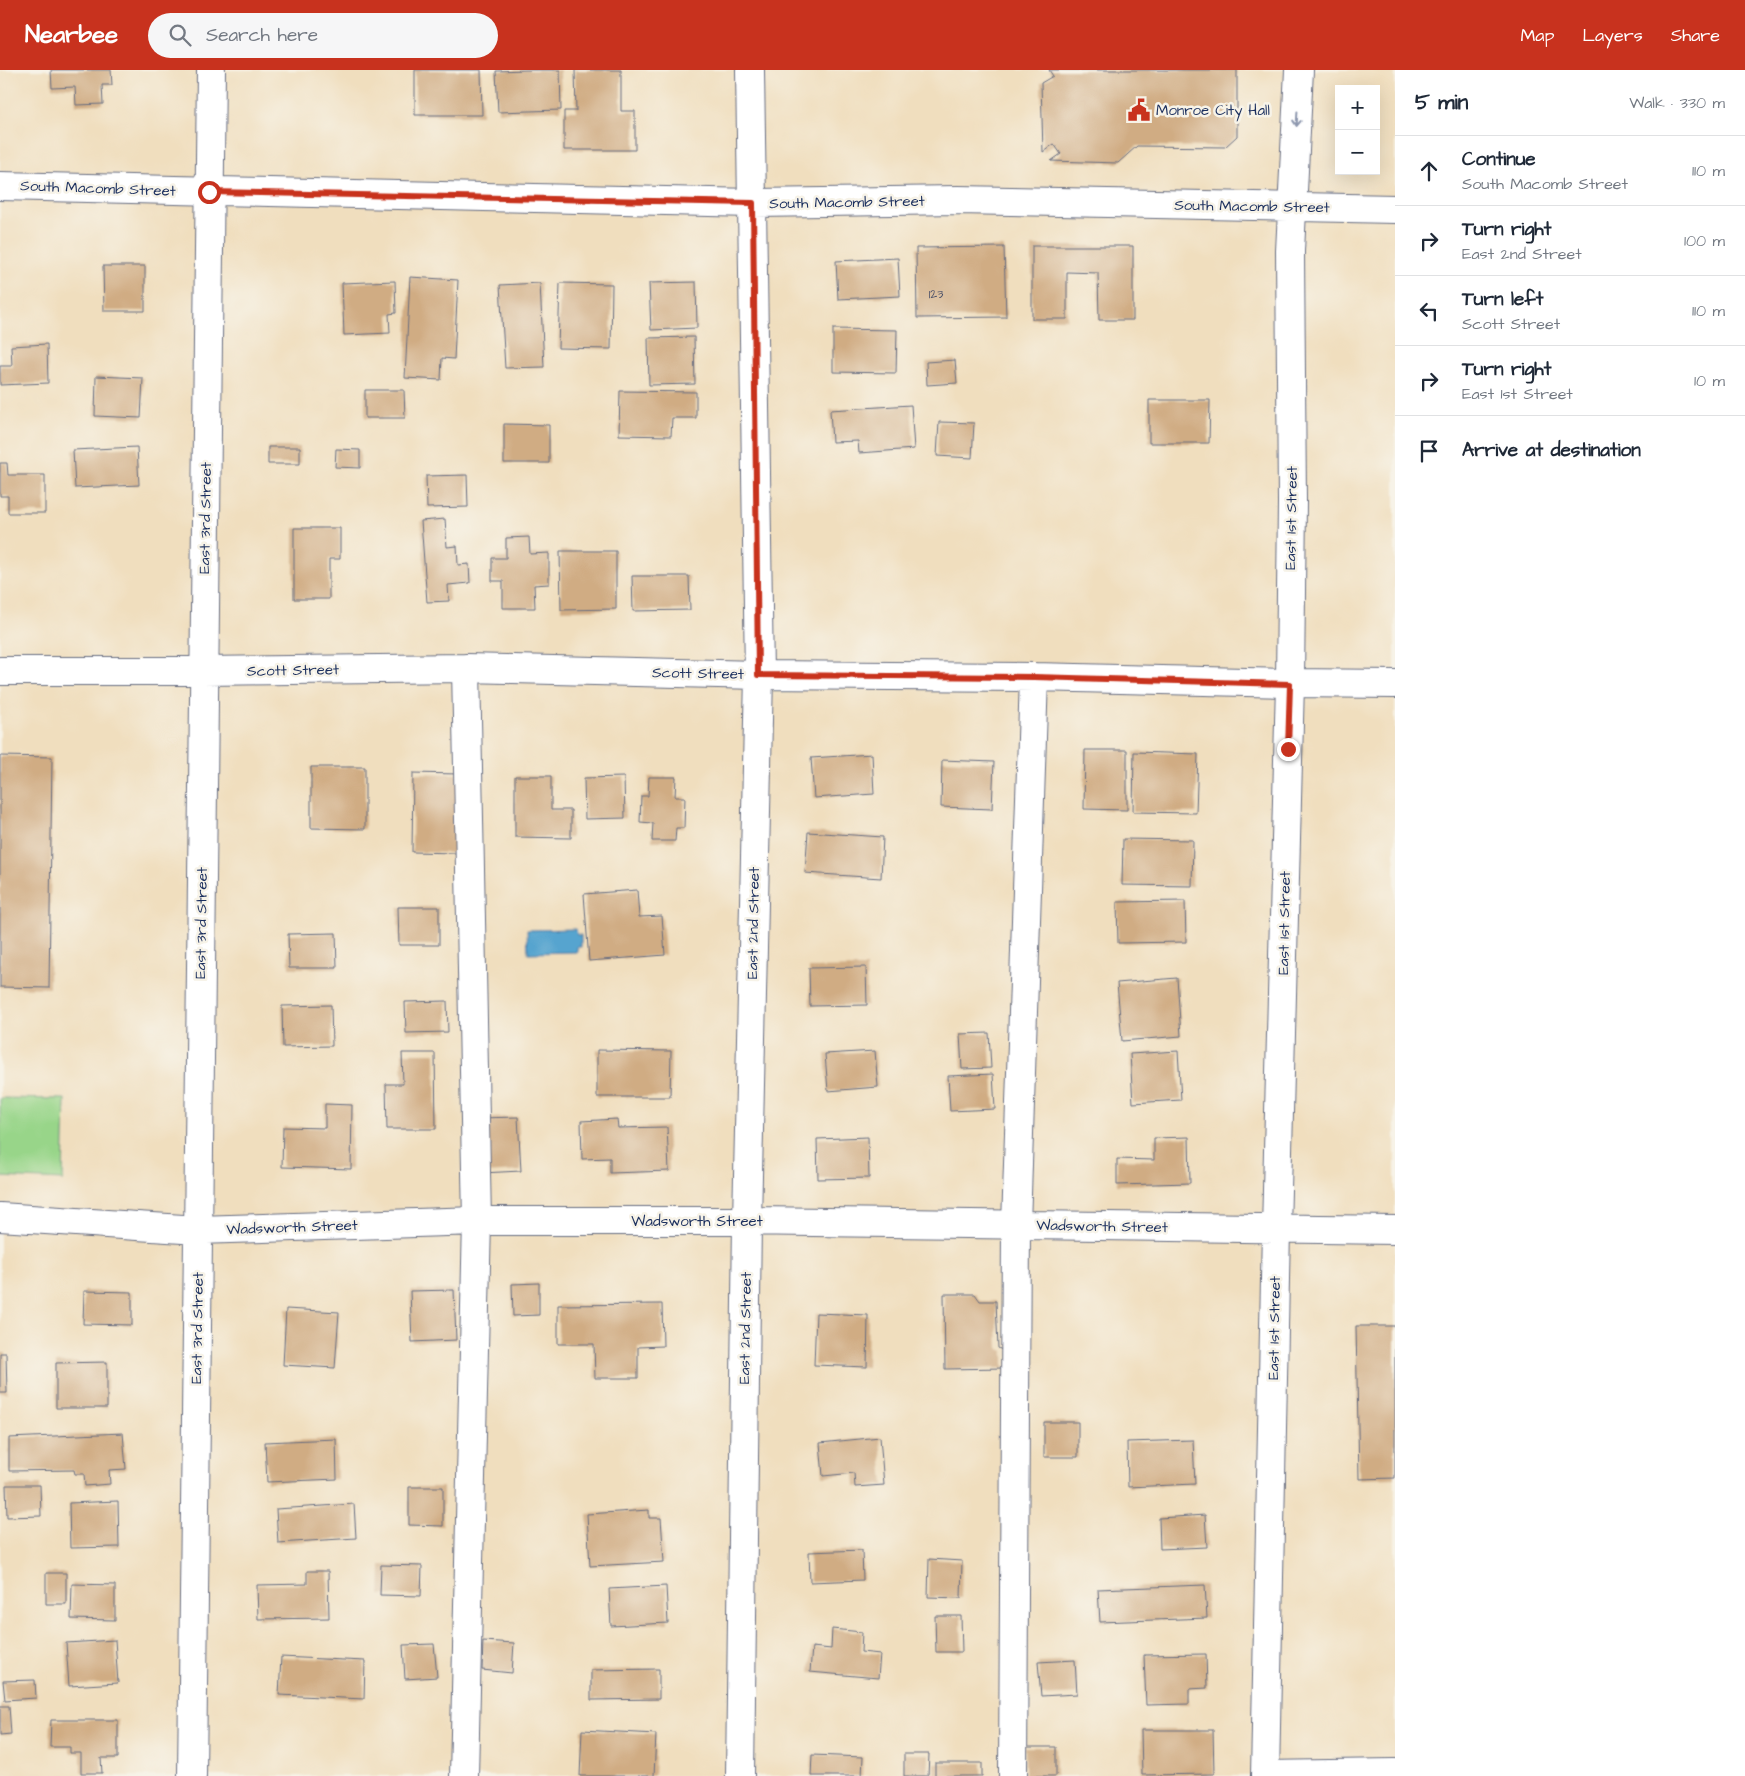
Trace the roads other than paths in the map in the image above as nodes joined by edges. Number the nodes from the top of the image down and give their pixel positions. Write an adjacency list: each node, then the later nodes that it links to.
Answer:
1 (211, 70): 5 (street, East 3rd Street)
2 (750, 70): 6 (street, East 2nd Street)
3 (1299, 70): 7 (street, East 1st Street, one-way to 7)
4 (0, 186): 5 (street, South Macomb Street)
5 (209, 192): 6 (street, South Macomb Street); 11 (street, East 3rd Street)
6 (753, 203): 7 (street, South Macomb Street); 12 (street, East 2nd Street)
7 (1293, 207): 8 (street, South Macomb Street); 14 (street, East 1st Street)
8 (1395, 209)
9 (466, 668): 11 (street, Scott Street); 12 (street, Scott Street); 17 (street)
10 (0, 671): 11 (street, Scott Street)
11 (203, 671): 20 (street, East 3rd Street)
12 (758, 675): 13 (street, Scott Street); 18 (street, East 2nd Street)
13 (1034, 677): 14 (street, Scott Street); 19 (street)
14 (1290, 684): 15 (street, Scott Street); 21 (street, East 1st Street)
15 (1395, 684)
16 (0, 1217): 20 (street, Wadsworth Street)
17 (477, 1221): 18 (street, Wadsworth Street); 20 (street, Wadsworth Street); 25 (street)
18 (746, 1221): 19 (street, Wadsworth Street); 26 (street, East 2nd Street)
19 (1016, 1225): 21 (street, Wadsworth Street); 27 (street)
20 (198, 1230): 24 (street, East 3rd Street)
21 (1276, 1230): 22 (street, Wadsworth Street); 28 (street, East 1st Street)
22 (1395, 1230)
23 (1395, 1773): 28 (street)
24 (192, 1776)
25 (464, 1776)
26 (740, 1776)
27 (1013, 1776)
28 (1265, 1776)

